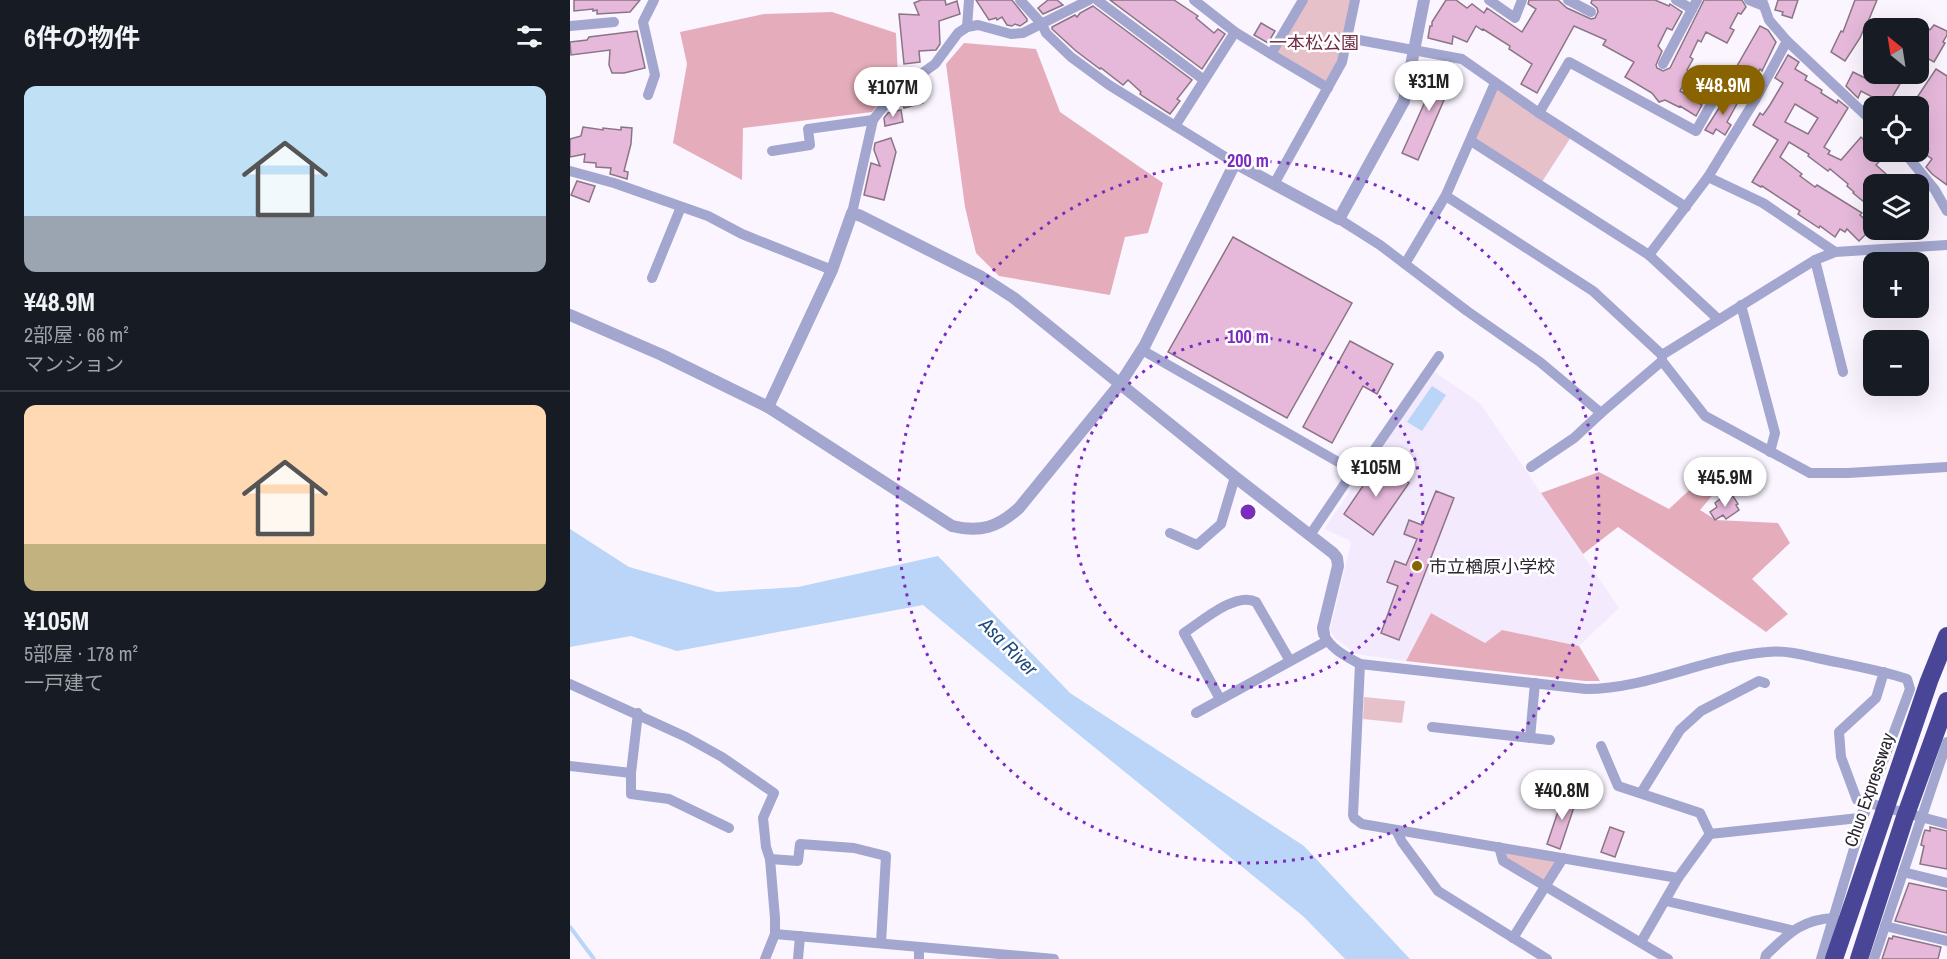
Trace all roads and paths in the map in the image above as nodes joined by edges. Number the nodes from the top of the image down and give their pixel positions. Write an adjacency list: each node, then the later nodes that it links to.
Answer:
1 (654, 0): 31 (street)
2 (969, 0): 21 (street)
3 (1020, 0): 19 (street)
4 (1089, 0): 19 (street)
5 (1097, 0): 28 (street)
6 (1194, 0): 22 (street)
7 (1303, 0): 26 (street)
8 (1355, 0): 23 (street)
9 (1424, 0): 25 (street)
10 (1489, 0): 11 (street)
11 (1522, 0)
12 (1568, 0): 17 (street)
13 (1676, 0): 16 (street)
14 (1749, 0): 15 (street)
15 (1763, 3): 24 (street)
16 (1694, 5): 27 (street)
17 (1591, 12)
18 (614, 22): 20 (street)
19 (1042, 24): 21 (street); 36 (street)
20 (570, 26)
21 (967, 27): 35 (street)
22 (1235, 32): 26 (street); 28 (street)
23 (1348, 38): 25 (street); 30 (street)
24 (1787, 41): 32 (street); 34 (street)
25 (1415, 51): 29 (street); 49 (street)
26 (1271, 54): 30 (street)
27 (1663, 64)
28 (1204, 80): 36 (street)
29 (1495, 83): 33 (street); 37 (street)
30 (1328, 88): 43 (street)
31 (648, 95)
32 (1755, 100): 33 (street); 42 (street)
33 (1539, 113): 46 (street)
34 (1863, 113)
35 (873, 120): 38 (street); 48 (street)
36 (1175, 126): 40 (street)
37 (1471, 141): 44 (street); 52 (street)
38 (772, 151)
39 (1912, 162): 47 (street)
40 (1235, 163): 43 (street); 60 (street)
41 (570, 171): 45 (street)
42 (1708, 177): 46 (street); 51 (street)
43 (1274, 184): 49 (street)
44 (1446, 195): 54 (street); 62 (street)
45 (681, 207): 55 (street); 56 (street)
46 (1686, 207): 52 (street)
47 (1947, 211)
48 (852, 213): 55 (street); 64 (street)
49 (1339, 219): 54 (street)
50 (1947, 245): 51 (street)
51 (1835, 252): 53 (street)
52 (1649, 255): 59 (street)
53 (1815, 260): 57 (street); 63 (street)
54 (1405, 264): 66 (street)
55 (832, 270): 65 (street)
56 (652, 278)
57 (1741, 305): 59 (street); 67 (street)
58 (570, 315): 65 (street)
59 (1718, 319): 62 (street)
60 (1142, 350): 64 (street); 70 (street)
61 (1439, 356): 70 (street)
62 (1662, 358): 66 (street); 67 (street)
63 (1843, 372)
64 (1120, 384): 65 (street); 71 (street)
65 (768, 407)
66 (1601, 413): 68 (street)
67 (1770, 452): 69 (street)
68 (1531, 467)
69 (1947, 467)
70 (1352, 473): 73 (street)
71 (1235, 477): 72 (street); 73 (street)
72 (1170, 533)
73 (1310, 535): 75 (street)
74 (1947, 636): 129 (highway, Chuo Expressway, bridge)
75 (1325, 638): 76 (street); 77 (street)
76 (1290, 661): 83 (street); 83 (street)
77 (1360, 664): 79 (street); 100 (street)
78 (1884, 672): 79 (street); 82 (street); 96 (street)
79 (1535, 683): 88 (street)
80 (1765, 683): 95 (street)
81 (570, 684): 85 (street)
82 (1910, 689): 84 (street); 96 (street)
83 (1220, 699): 86 (street)
84 (1947, 700): 130 (highway, bridge)
85 (638, 713): 94 (street); 104 (street)
86 (1196, 713)
87 (1432, 727): 88 (street)
88 (1530, 738): 89 (street)
89 (1550, 740)
90 (1947, 741): 92 (street)
91 (1601, 746): 95 (street)
92 (1943, 762): 97 (street)
93 (570, 766): 94 (street)
94 (631, 773): 99 (street)
95 (1641, 793): 101 (street)
96 (1868, 802): 97 (street); 101 (street); 110 (street)
97 (1921, 817): 98 (street); 105 (street)
98 (1947, 824)
99 (729, 828)
100 (1396, 830): 102 (street); 115 (street)
101 (1710, 834): 106 (street)
102 (1499, 847): 103 (street); 108 (street)
103 (1563, 858): 106 (street); 108 (street)
104 (770, 860): 113 (street); 118 (street)
105 (1903, 872): 107 (street); 111 (street)
106 (1678, 878): 109 (street)
107 (1947, 883)
108 (1546, 887): 115 (street); 117 (street)
109 (1666, 901): 112 (street); 117 (street)
110 (1834, 918): 112 (street); 128 (street)
111 (1885, 926): 116 (street); 131 (street)
112 (1791, 930): 127 (street)
113 (775, 934): 114 (street); 121 (street)
114 (800, 936): 118 (street); 122 (street)
115 (1513, 938): 125 (street)
116 (1947, 941)
117 (1641, 942): 126 (street)
118 (881, 943): 119 (street)
119 (919, 947): 120 (street); 123 (street)
120 (974, 955): 124 (street)
121 (765, 959)
122 (798, 959)
123 (919, 959)
124 (1054, 959)
125 (1547, 959)
126 (1668, 959)
127 (1766, 959)
128 (1821, 959)
129 (1834, 959)
130 (1859, 959)
131 (1874, 959)

